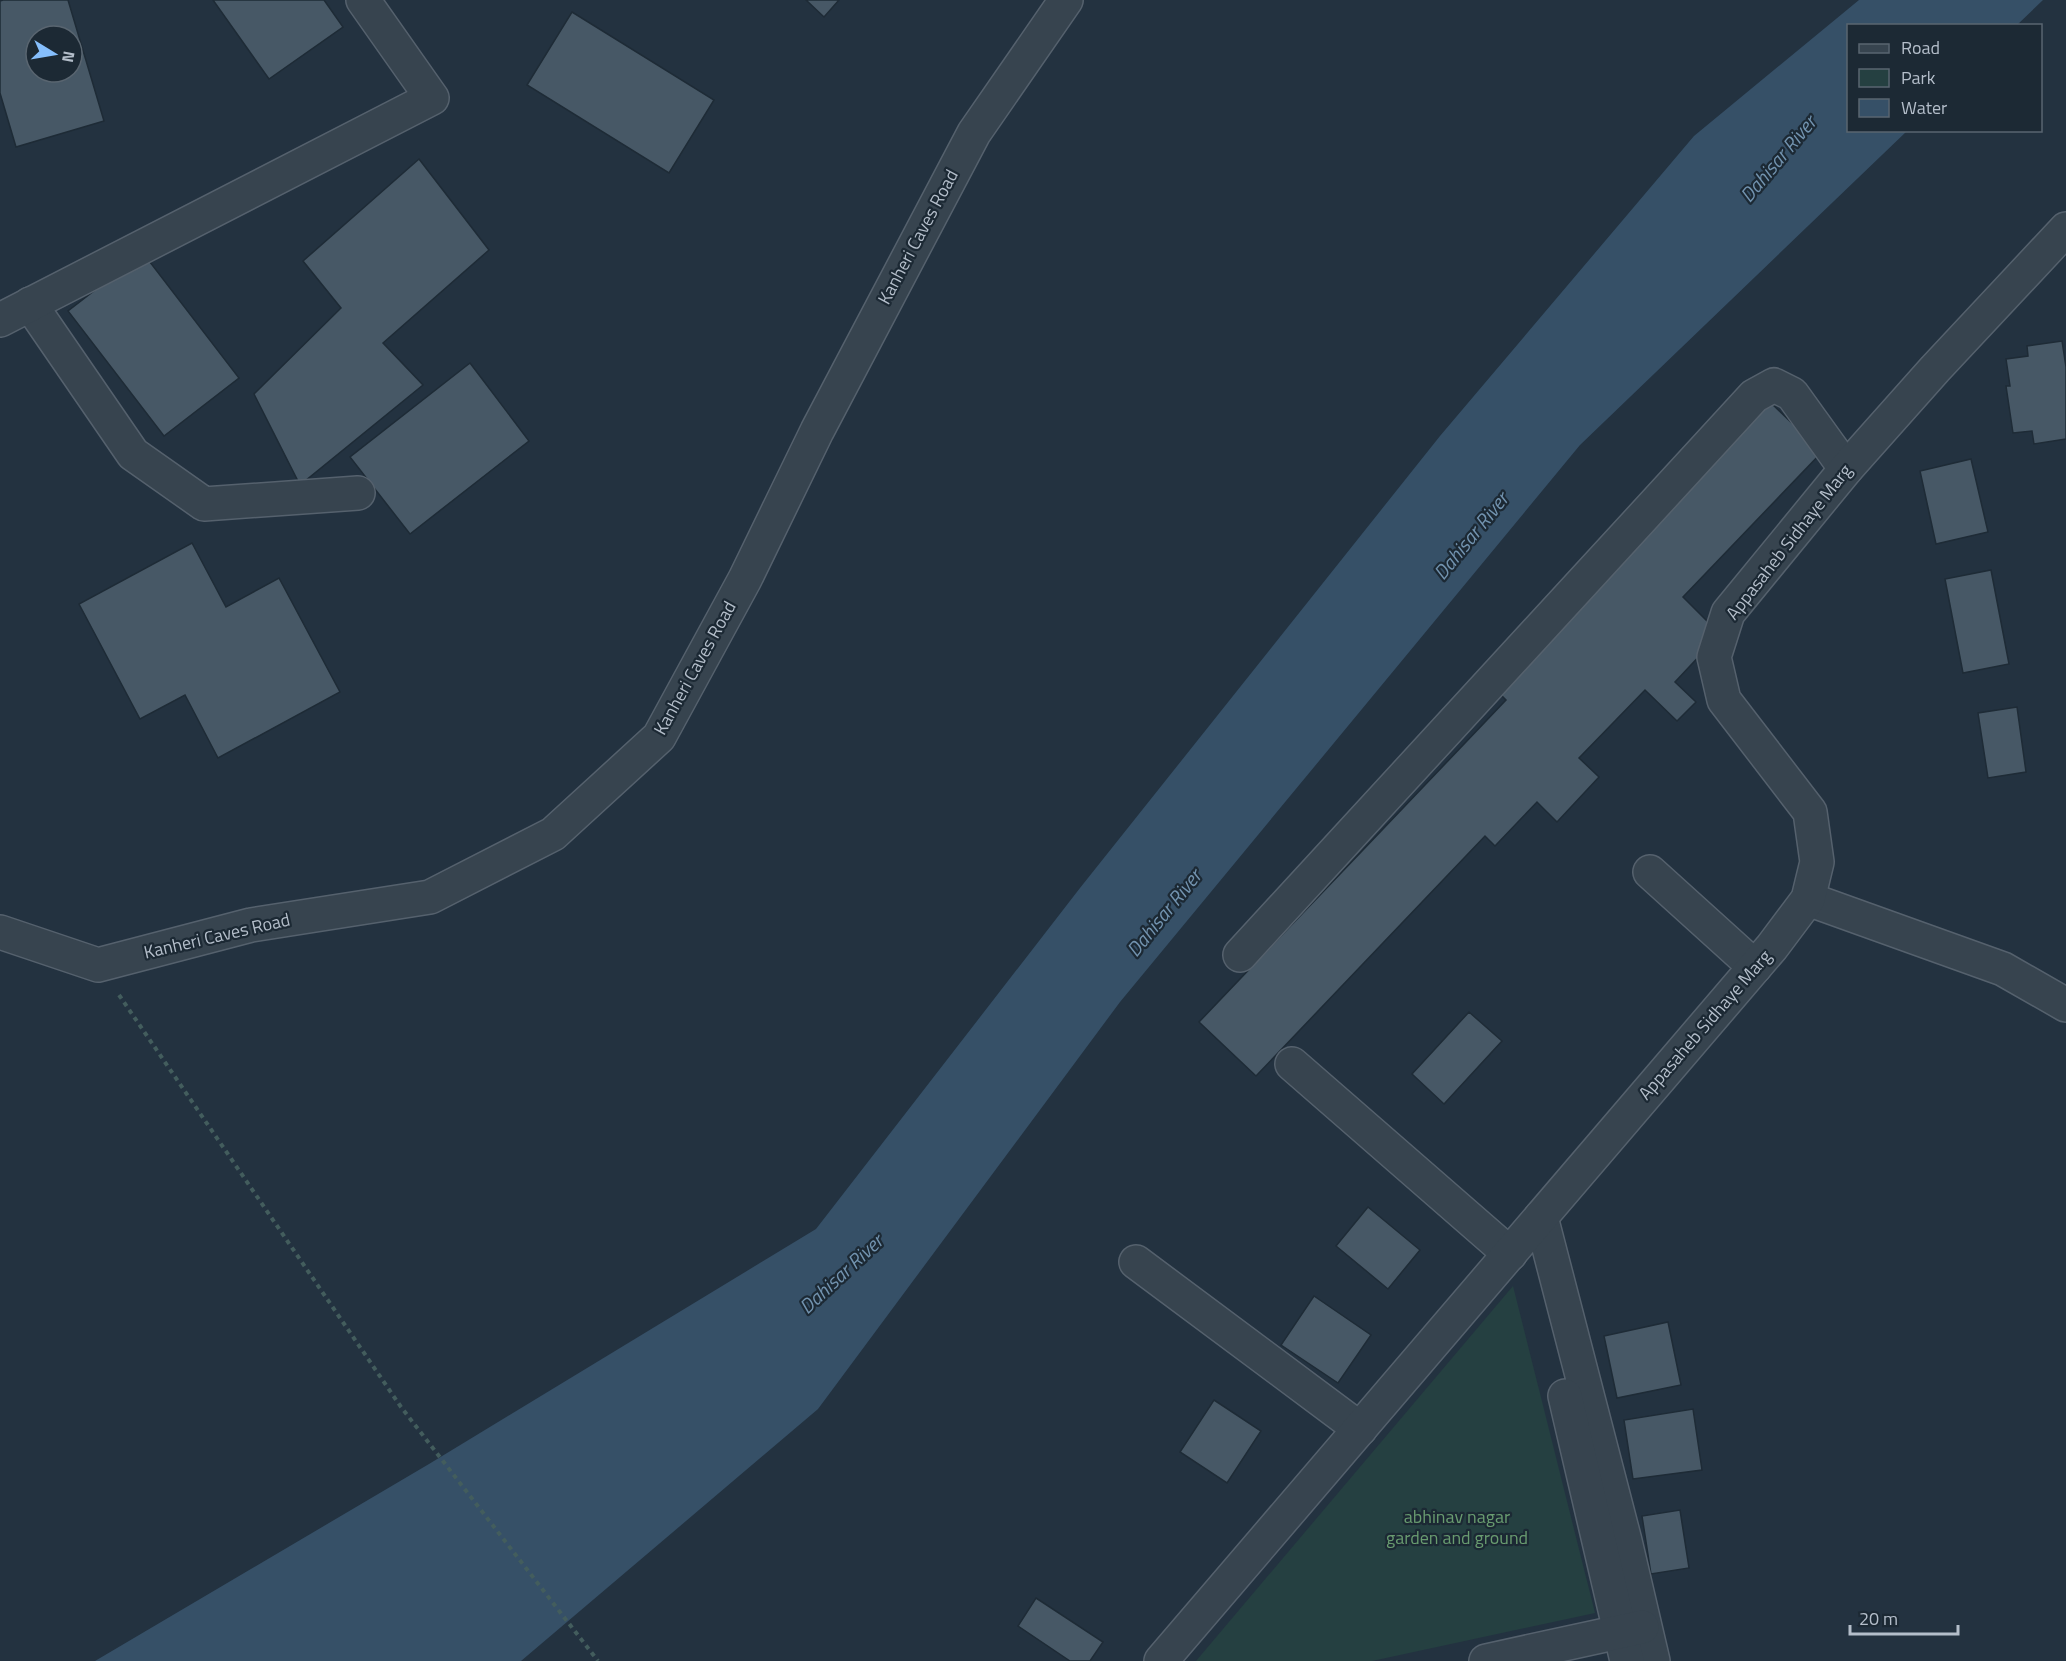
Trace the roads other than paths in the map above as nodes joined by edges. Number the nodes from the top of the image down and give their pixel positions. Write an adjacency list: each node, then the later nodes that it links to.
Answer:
1 (363, 0): 4 (street)
2 (1066, 0): 10 (street, Kanheri Caves Road)
3 (2066, 229): 6 (street, Appasaheb Sidhaye Marg)
4 (30, 304): 5 (street); 7 (street)
5 (0, 320)
6 (1846, 469): 9 (street, Appasaheb Sidhaye Marg); 11 (street)
7 (358, 493)
8 (1650, 872): 12 (street)
9 (1808, 899): 12 (street, Appasaheb Sidhaye Marg); 13 (street)
10 (0, 932)
11 (1240, 955)
12 (1755, 967): 15 (street, Appasaheb Sidhaye Marg)
13 (2066, 1005)
14 (1292, 1064): 15 (street)
15 (1526, 1235): 17 (street, Appasaheb Sidhaye Marg); 18 (street)
16 (1136, 1262): 17 (street)
17 (1360, 1429): 19 (street, Appasaheb Sidhaye Marg)
18 (1630, 1640): 20 (street); 21 (street)
19 (1161, 1661)
20 (1486, 1661)
21 (1653, 1661)

